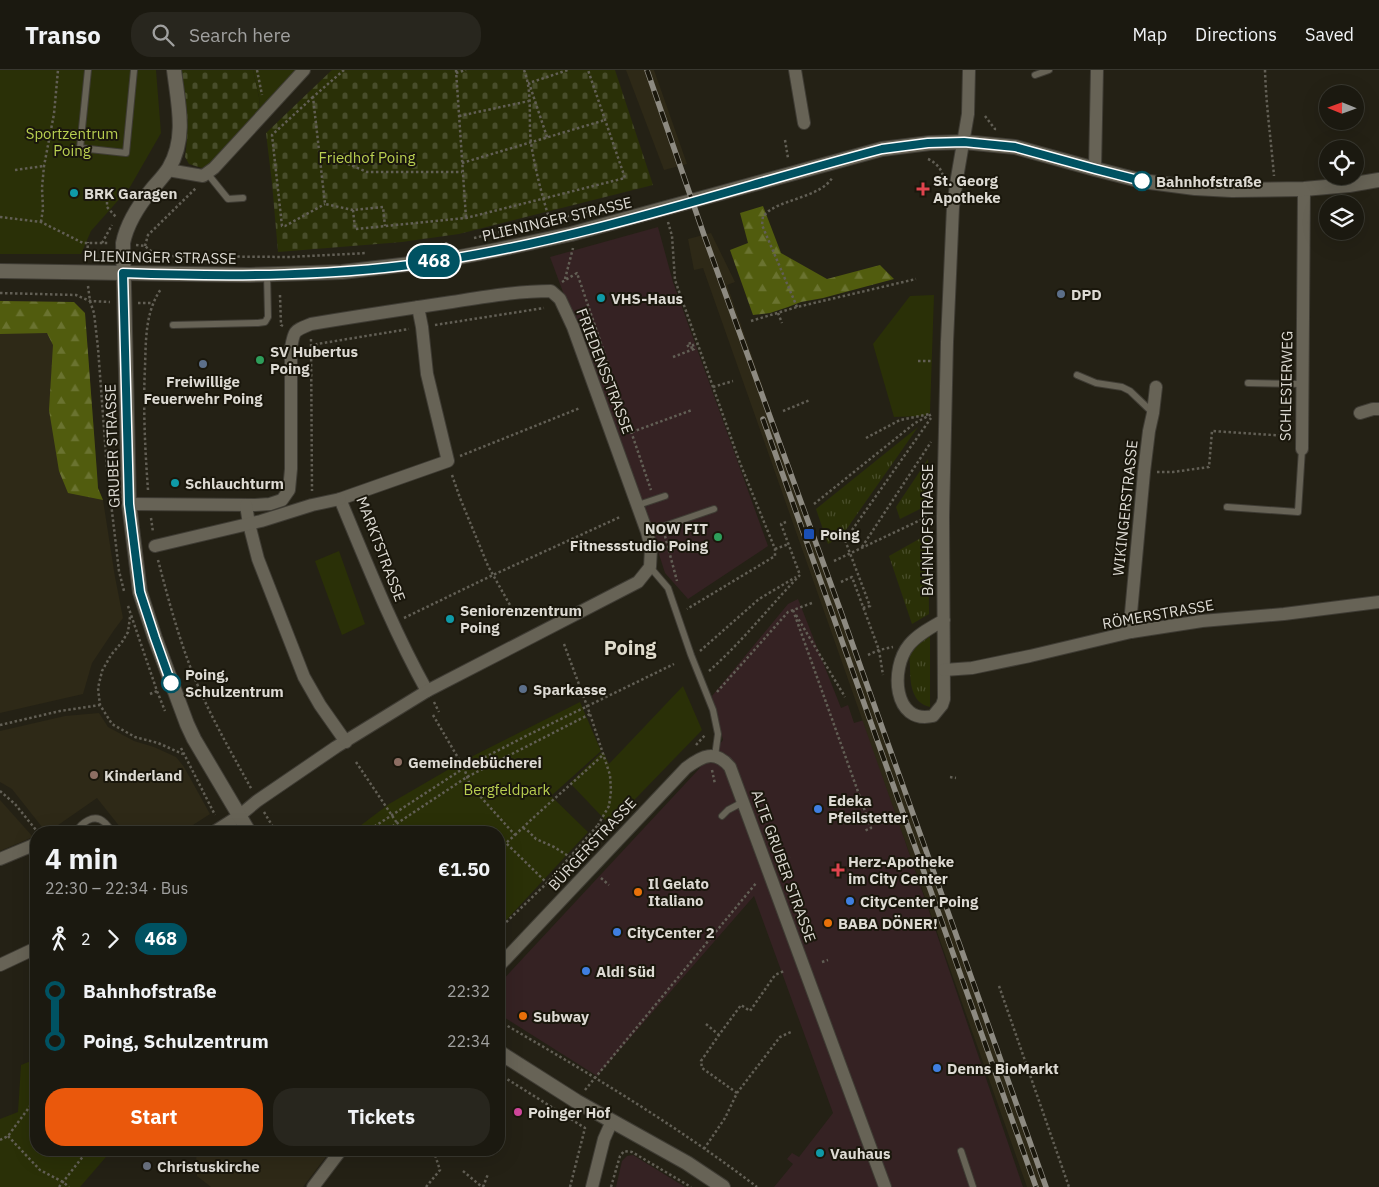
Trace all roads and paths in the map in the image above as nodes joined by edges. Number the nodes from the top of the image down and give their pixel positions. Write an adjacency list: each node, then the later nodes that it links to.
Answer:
1 (58, 70): 36 (path)
2 (88, 70): 3 (lane)
3 (134, 70)
4 (174, 70): 39 (street, GRUBER STRASSE)
5 (257, 70): 22 (path)
6 (304, 70): 22 (street)
7 (344, 70): 20 (path)
8 (466, 70): 17 (path)
9 (524, 70): 19 (path)
10 (568, 70): 19 (path)
11 (588, 70): 25 (path)
12 (795, 70): 26 (street)
13 (969, 70): 31 (street, BAHNHOFSTRASSE)
14 (1049, 70): 18 (lane)
15 (1097, 70): 37 (street)
16 (1265, 70): 47 (path)
17 (456, 71): 23 (path)
18 (1035, 75)
19 (529, 83): 21 (path); 28 (path)
20 (313, 98): 32 (path); 51 (path)
21 (530, 101): 23 (path); 30 (path)
22 (264, 114): 42 (street)
23 (459, 116): 35 (path)
24 (985, 116): 27 (path)
25 (605, 120): 28 (path); 49 (path)
26 (804, 123)
27 (1001, 131)
28 (547, 137): 30 (path)
29 (785, 140): 34 (path)
30 (531, 142): 35 (path); 49 (path)
31 (964, 142): 37 (street, PLIENINGER STRASSE); 68 (street, PLIENINGER STRASSE); 145 (street, BAHNHOFSTRASSE)
32 (320, 152): 40 (path); 51 (path)
33 (922, 157): 43 (path)
34 (780, 161)
35 (462, 163): 40 (path)
36 (44, 166): 38 (path); 56 (path)
37 (1095, 169): 47 (street, PLIENINGER STRASSE)
38 (16, 170)
39 (168, 170): 42 (street); 67 (street, GRUBER STRASSE)
40 (462, 172): 54 (path)
41 (836, 172): 75 (path)
42 (205, 174): 48 (lane); 65 (path)
43 (943, 179)
44 (1379, 180): 46 (street, PLIENINGER STRASSE)
45 (107, 187): 61 (path)
46 (1304, 189): 47 (street, PLIENINGER STRASSE); 92 (street, SCHLESIERWEG)
47 (1275, 190)
48 (242, 198)
49 (543, 199): 54 (path); 55 (path)
50 (626, 203): 55 (path)
51 (325, 204): 52 (path)
52 (353, 210): 58 (path); 58 (path)
53 (0, 217): 56 (path)
54 (466, 218): 58 (path)
55 (550, 221): 59 (path)
56 (41, 222): 60 (path)
57 (668, 222): 85 (path)
58 (385, 226)
59 (468, 239)
60 (88, 242)
61 (102, 243)
62 (450, 243): 63 (path)
63 (431, 246)
64 (573, 246): 103 (path)
65 (374, 252)
66 (0, 271): 67 (street, PLIENINGER STRASSE)
67 (123, 273): 68 (street, PLIENINGER STRASSE); 72 (street, GRUBER STRASSE)
68 (267, 274): 81 (lane)
69 (916, 279): 75 (path)
70 (279, 288): 82 (path)
71 (0, 293): 72 (path)
72 (124, 303): 73 (path); 112 (street, GRUBER STRASSE)
73 (153, 303)
74 (418, 307): 80 (street, FRIEDENSSTRASSE); 107 (street); 117 (street, FRIEDENSSTRASSE)
75 (797, 307): 77 (path)
76 (151, 308): 113 (path)
77 (778, 313): 78 (path); 79 (path)
78 (751, 321)
79 (782, 323)
80 (311, 324): 82 (street, FRIEDENSSTRASSE); 116 (path)
81 (173, 325)
82 (296, 331): 115 (street)
83 (692, 343): 84 (path)
84 (694, 347): 85 (path); 86 (path)
85 (700, 349): 93 (path)
86 (673, 357)
87 (918, 361): 88 (path)
88 (935, 361)
89 (1077, 375): 100 (lane)
90 (733, 381): 93 (path)
91 (1248, 383): 92 (lane)
92 (1302, 384): 106 (street, SCHLESIERWEG)
93 (713, 387): 129 (path)
94 (1156, 387): 100 (street, WIKINGERSTRASSE)
95 (810, 400): 99 (path)
96 (580, 408): 107 (path)
97 (1379, 409): 101 (street)
98 (692, 410): 103 (path)
99 (783, 411)
100 (1153, 413): 108 (street, WIKINGERSTRASSE)
101 (1360, 413)
102 (934, 414): 104 (path); 114 (path); 130 (path)
103 (632, 432): 111 (path)
104 (866, 438)
105 (933, 442): 128 (path)
106 (1302, 443): 108 (path); 118 (lane, SCHLESIERWEG)
107 (448, 461): 110 (street, MARKTSTRASSE); 134 (path)
108 (1144, 472): 147 (street, WIKINGERSTRASSE)
109 (665, 496): 111 (lane)
110 (340, 499): 116 (street); 146 (street, MARKTSTRASSE)
111 (654, 499): 117 (lane)
112 (129, 504): 113 (street); 181 (street, GRUBER STRASSE)
113 (149, 504): 115 (street); 127 (path)
114 (814, 504)
115 (246, 505): 123 (street)
116 (312, 505): 123 (street)
117 (638, 505): 125 (street, FRIEDENSSTRASSE)
118 (1227, 507)
119 (714, 509): 124 (lane)
120 (932, 516): 128 (path)
121 (620, 517): 134 (path)
122 (786, 522): 126 (path)
123 (249, 524): 127 (street); 167 (street)
124 (663, 526): 125 (lane); 136 (path)
125 (647, 532): 132 (street, FRIEDENSSTRASSE)
126 (789, 544): 129 (path); 135 (path)
127 (155, 546): 178 (path)
128 (862, 547): 130 (path)
129 (775, 549): 143 (path)
130 (850, 553): 131 (path); 140 (path)
131 (834, 561)
132 (650, 567): 143 (lane); 157 (street)
133 (804, 573): 135 (path)
134 (493, 575): 142 (path); 146 (path)
135 (800, 575): 149 (path); 154 (path)
136 (678, 582)
137 (841, 582): 140 (path)
138 (1379, 602): 147 (street, RÖMERSTRASSE)
139 (812, 603): 141 (path)
140 (864, 608): 155 (path)
141 (793, 610): 158 (path); 160 (path); 194 (path)
142 (515, 614)
143 (677, 614): 171 (lane)
144 (130, 615): 161 (path)
145 (944, 620): 153 (street, BAHNHOFSTRASSE); 153 (street, BAHNHOFSTRASSE)
146 (392, 624): 157 (street, MARKTSTRASSE)
147 (1131, 632): 153 (street, RÖMERSTRASSE)
148 (564, 644): 162 (path)
149 (700, 650)
150 (873, 652): 151 (path)
151 (868, 655)
152 (674, 664): 162 (path)
153 (944, 670)
154 (709, 672)
155 (884, 681)
156 (156, 691): 159 (path)
157 (427, 691): 167 (street)
158 (718, 692)
159 (150, 694)
160 (845, 697)
161 (100, 705): 165 (path); 169 (path)
162 (587, 707): 163 (path); 173 (path)
163 (590, 714): 170 (path); 174 (path)
164 (433, 715): 173 (path)
165 (0, 725)
166 (706, 734): 168 (path)
167 (346, 742): 178 (street)
168 (693, 748)
169 (184, 754)
170 (604, 754): 184 (path); 193 (path)
171 (715, 756): 179 (street, ALTE GRUBER STRASSE); 206 (street, BÜRGERSTRASSE)
172 (356, 762): 180 (path)
173 (464, 768): 174 (path); 180 (path)
174 (467, 777): 183 (path); 195 (path)
175 (950, 778): 176 (path)
176 (956, 778)
177 (0, 791): 185 (path)
178 (257, 801): 181 (street); 190 (path)
179 (743, 802): 182 (lane); 202 (street, ALTE GRUBER STRASSE)
180 (391, 815): 183 (path); 191 (path)
181 (239, 816): 188 (street); 189 (street, GRUBER STRASSE)
182 (722, 816)
183 (397, 824): 192 (path)
184 (598, 825): 196 (path); 199 (path)
185 (33, 826)
186 (80, 826): 187 (lane)
187 (107, 826)
188 (223, 826)
189 (245, 826)
190 (272, 826)
191 (375, 826)
192 (394, 826)
193 (522, 828): 195 (path); 199 (path)
194 (864, 831)
195 (515, 835): 203 (path)
196 (609, 835)
197 (30, 846): 201 (street)
198 (790, 857): 200 (path)
199 (570, 858): 203 (path)
200 (785, 858)
201 (0, 859)
202 (768, 869): 218 (path); 243 (street, ALTE GRUBER STRASSE)
203 (547, 883): 204 (path)
204 (505, 923)
205 (30, 951): 209 (street)
206 (505, 960)
207 (828, 960): 208 (path)
208 (822, 962)
209 (0, 966)
210 (784, 971): 215 (path)
211 (999, 986): 245 (path)
212 (706, 1024): 215 (path)
213 (505, 1025): 218 (path)
214 (791, 1032): 219 (path)
215 (719, 1034): 219 (path)
216 (505, 1056): 221 (street)
217 (505, 1078): 237 (path)
218 (595, 1078): 224 (path)
219 (737, 1093): 224 (path)
220 (30, 1106): 222 (path)
221 (612, 1121): 238 (street); 241 (street)
222 (8, 1136): 223 (path); 231 (path)
223 (0, 1140)
224 (704, 1149): 242 (path)
225 (961, 1152): 244 (lane)
226 (83, 1156): 231 (path)
227 (337, 1156): 234 (street)
228 (435, 1156): 235 (path)
229 (464, 1170): 236 (path)
230 (488, 1174): 236 (path)
231 (63, 1182): 232 (path); 233 (path)
232 (59, 1187)
233 (69, 1187)
234 (313, 1187)
235 (426, 1187)
236 (483, 1187)
237 (570, 1187)
238 (592, 1187)
239 (612, 1187): 240 (path)
240 (690, 1187)
241 (723, 1187)
242 (757, 1187)
243 (885, 1187)
244 (973, 1187)
245 (1069, 1187)

